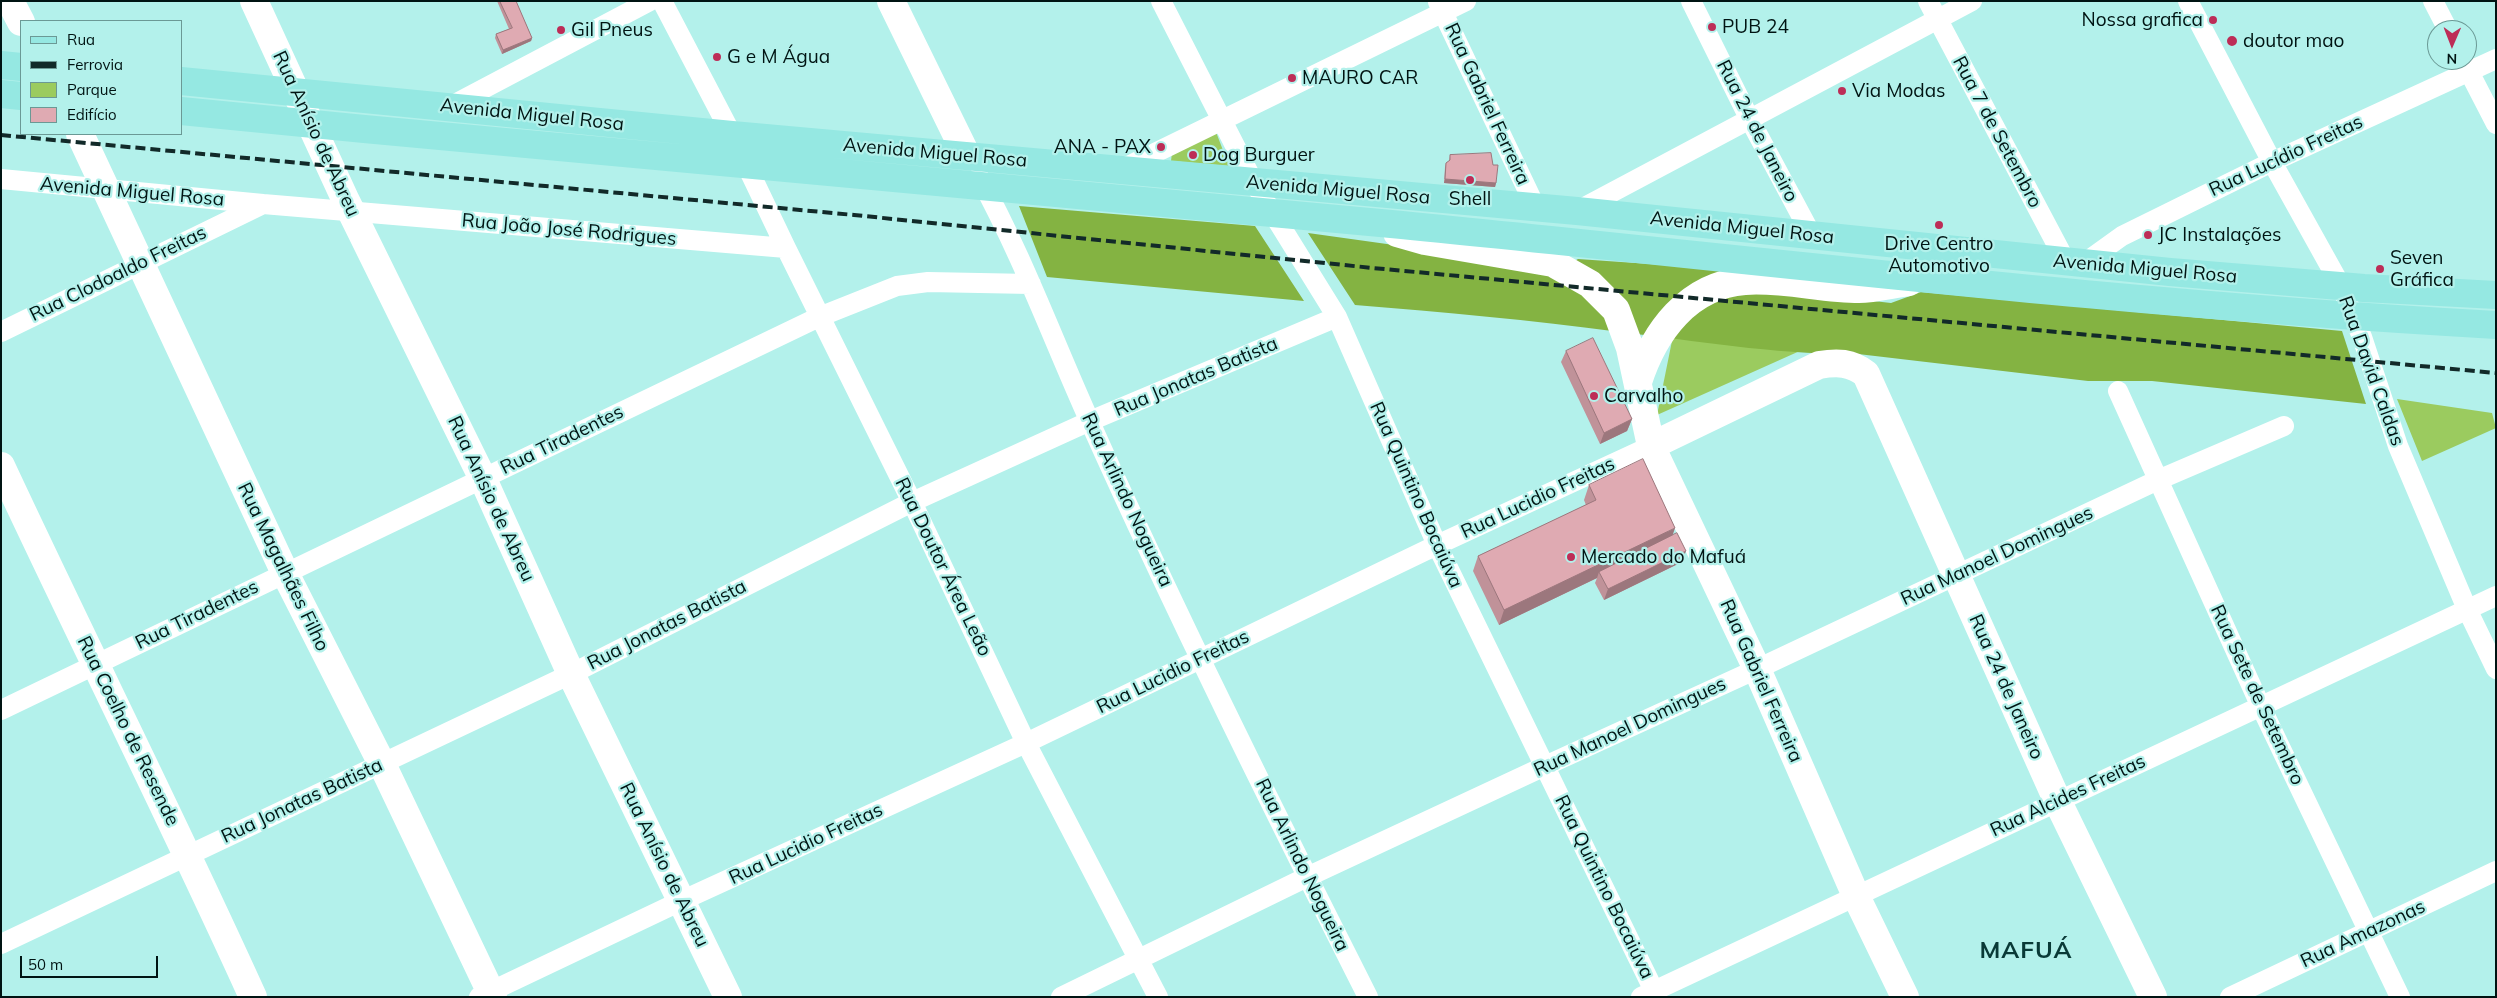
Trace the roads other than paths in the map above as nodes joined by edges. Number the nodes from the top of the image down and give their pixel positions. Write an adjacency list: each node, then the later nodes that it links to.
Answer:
1 (10, 1): 15 (main road)
2 (254, 1): 24 (main road, Rua Anísio de Abreu)
3 (650, 1): 27 (street)
4 (662, 1): 34 (street, Rua Doutor Área Leão)
5 (891, 1): 35 (main road, Rua Arlindo Nogueira)
6 (1161, 1): 29 (street, Rua Quintino Bocaiúva)
7 (1466, 1): 13 (street)
8 (1691, 1): 30 (street, Rua 24 de Janeiro)
9 (1928, 1): 14 (street, Rua 7 de Setembro)
10 (1972, 1): 14 (street)
11 (2188, 1): 36 (street, Rua David Caldas)
12 (2433, 1): 16 (street)
13 (1441, 7): 29 (street); 45 (street, Rua Gabriel Ferreira)
14 (1937, 19): 30 (street); 52 (street, Rua 7 de Setembro)
15 (20, 20)
16 (2443, 20)
17 (2496, 59): 18 (street, Rua Lucídio Freitas)
18 (2477, 63)
19 (1, 65): 20 (main road)
20 (20, 67)
21 (2458, 70): 36 (street, Rua Lucídio Freitas)
22 (2468, 70): 31 (street)
23 (182, 81): 24 (main road, Avenida Miguel Rosa)
24 (296, 92): 27 (main road, Avenida Miguel Rosa); 33 (main road, Rua Anísio de Abreu)
25 (1, 94): 26 (main road)
26 (20, 96)
27 (449, 106): 34 (main road, Avenida Miguel Rosa)
28 (182, 111): 33 (main road, Avenida Miguel Rosa)
29 (1220, 120): 37 (street); 41 (street, Rua Quintino Bocaiúva)
30 (1750, 120): 46 (street); 49 (street, Rua 24 de Janeiro)
31 (2496, 124)
32 (80, 135): 40 (main road, Rua Magalhães Filho)
33 (316, 135): 38 (main road, Avenida Miguel Rosa); 44 (main road, Rua Anísio de Abreu)
34 (732, 135): 35 (main road, Avenida Miguel Rosa); 38 (street, Rua Doutor Área Leão)
35 (967, 156): 37 (main road, Avenida Miguel Rosa); 42 (street, Rua Arlindo Nogueira)
36 (2272, 162): 52 (street, Rua Lucídio Freitas); 56 (street, Rua David Caldas)
37 (1120, 170): 41 (main road, Avenida Miguel Rosa)
38 (750, 176): 42 (main road, Avenida Miguel Rosa); 50 (street, Rua Doutor Área Leão)
39 (1, 179): 40 (street, Avenida Miguel Rosa)
40 (102, 183): 43 (street, Avenida Miguel Rosa); 51 (main road, Rua Magalhães Filho)
41 (1254, 183): 45 (main road, Avenida Miguel Rosa); 47 (street, Rua Quintino Bocaiúva)
42 (984, 186): 47 (main road, Avenida Miguel Rosa); 55 (street, Rua Arlindo Nogueira)
43 (263, 204): 44 (street); 51 (street, Rua Clodoaldo Freitas)
44 (349, 206): 50 (street, Rua João José Rodrigues); 71 (main road, Rua Anísio de Abreu)
45 (1536, 208): 46 (main road, Avenida Miguel Rosa)
46 (1576, 211): 49 (main road, Avenida Miguel Rosa)
47 (1272, 213): 48 (main road, Avenida Miguel Rosa); 60 (street, Rua Quintino Bocaiúva)
48 (1367, 222): 54 (main road, Avenida Miguel Rosa); 64 (main road, Rua Gabriel Ferreira)
49 (1811, 234): 52 (main road, Avenida Miguel Rosa)
50 (786, 248): 59 (street, Rua Doutor Área Leão)
51 (139, 263): 63 (street, Rua Clodoaldo Freitas); 75 (main road, Rua Magalhães Filho)
52 (2074, 263): 53 (main road, Avenida Miguel Rosa)
53 (2170, 272): 56 (main road, Avenida Miguel Rosa); 58 (main road)
54 (1933, 278): 58 (main road, Avenida Miguel Rosa); 64 (main road)
55 (1029, 280): 59 (street, Rua Tiradentes); 67 (street, Rua Arlindo Nogueira)
56 (2340, 286): 57 (main road, Avenida Miguel Rosa); 62 (street, Rua David Caldas)
57 (2496, 295)
58 (2168, 302): 62 (main road, Avenida Miguel Rosa)
59 (819, 317): 71 (street, Rua Tiradentes); 73 (street, Rua Doutor Área Leão)
60 (1337, 317): 67 (street, Rua Jonatas Batista); 74 (street, Rua Quintino Bocaiúva)
61 (2496, 325): 62 (main road, Avenida Miguel Rosa)
62 (2358, 327): 78 (street, Rua David Caldas)
63 (1, 332)
64 (1639, 369): 69 (main road, Rua Gabriel Ferreira)
65 (1866, 374): 69 (main road, Rua Lucidio Freitas); 76 (main road, Rua 24 de Janeiro)
66 (2118, 392): 72 (street, Rua Sete de Setembro)
67 (1090, 422): 73 (street, Rua Jonatas Batista); 79 (street, Rua Arlindo Nogueira)
68 (2284, 426): 72 (street, Rua Manoel Domingues)
69 (1651, 446): 74 (street, Rua Lucidio Freitas); 81 (main road, Rua Gabriel Ferreira)
70 (1, 466): 80 (main road, Rua Coelho de Resende)
71 (483, 479): 75 (street, Rua Tiradentes); 83 (main road, Rua Anísio de Abreu)
72 (2158, 480): 76 (street, Rua Manoel Domingues); 84 (street, Rua Sete de Setembro)
73 (912, 502): 83 (street, Rua Jonatas Batista); 86 (street, Rua Doutor Área Leão)
74 (1437, 545): 79 (street, Rua Lucidio Freitas); 88 (street, Rua Quintino Bocaiúva)
75 (284, 573): 80 (street, Rua Tiradentes); 87 (main road, Rua Magalhães Filho)
76 (1956, 576): 81 (street, Rua Manoel Domingues); 89 (main road, Rua 24 de Janeiro)
77 (2496, 596): 78 (street, Rua Alcides Freitas)
78 (2467, 609): 82 (street, Rua David Caldas); 84 (street, Rua Alcides Freitas)
79 (1201, 658): 86 (street, Rua Lucidio Freitas); 92 (street, Rua Arlindo Nogueira)
80 (94, 665): 85 (street, Rua Tiradentes); 90 (main road, Rua Coelho de Resende)
81 (1757, 669): 88 (street, Rua Manoel Domingues); 93 (main road, Rua Gabriel Ferreira)
82 (2496, 669)
83 (571, 674): 87 (street, Rua Jonatas Batista); 94 (main road, Rua Anísio de Abreu)
84 (2261, 707): 89 (street, Rua Alcides Freitas); 95 (street, Rua Sete de Setembro)
85 (1, 710)
86 (1026, 743): 94 (street, Rua Lucidio Freitas); 97 (street, Rua Doutor Área Leão)
87 (382, 764): 90 (street, Rua Jonatas Batista); 98 (main road, Rua Magalhães Filho)
88 (1545, 766): 92 (street, Rua Manoel Domingues); 99 (street, Rua Quintino Bocaiúva)
89 (2057, 800): 93 (street, Rua Alcides Freitas); 106 (main road, Rua 24 de Janeiro)
90 (188, 854): 96 (street, Rua Jonatas Batista); 100 (main road, Rua Coelho de Resende)
91 (2496, 871): 95 (street, Rua Amazonas)
92 (1307, 877): 97 (street, Rua Manoel Domingues); 104 (street, Rua Arlindo Nogueira)
93 (1856, 896): 99 (street, Rua Alcides Freitas); 105 (main road, Rua Gabriel Ferreira)
94 (681, 901): 98 (street, Rua Lucidio Freitas); 101 (main road, Rua Anísio de Abreu)
95 (2368, 932): 107 (street, Rua Amazonas); 108 (street, Rua Sete de Setembro)
96 (1, 944)
97 (1140, 960): 102 (street, Rua Manoel Domingues); 103 (street, Rua Doutor Área Leão)
98 (488, 995)
99 (1651, 995)
100 (253, 997)
101 (728, 997)
102 (1061, 997)
103 (1158, 997)
104 (1368, 997)
105 (1905, 997)
106 (2153, 997)
107 (2230, 997)
108 (2400, 997)

